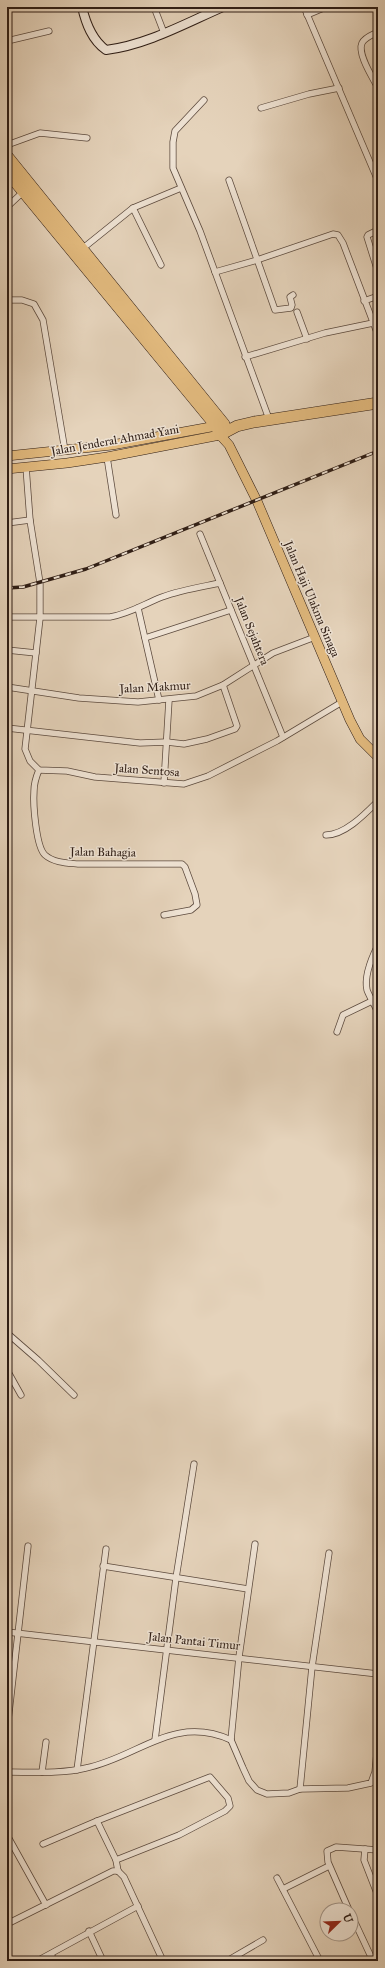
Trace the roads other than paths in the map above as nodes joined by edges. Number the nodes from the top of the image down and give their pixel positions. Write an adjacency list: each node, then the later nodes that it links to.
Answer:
1 (82, 7): 9 (street)
2 (154, 7): 9 (street)
3 (223, 7): 9 (street)
4 (304, 7): 6 (street)
5 (326, 7): 6 (street)
6 (307, 15): 12 (street)
7 (50, 30): 10 (street)
8 (378, 32): 11 (street)
9 (164, 33)
10 (7, 41)
11 (377, 85)
12 (338, 88): 14 (street); 20 (street)
13 (204, 100): 21 (street)
14 (261, 108)
15 (87, 138): 16 (street)
16 (7, 145)
17 (7, 156): 26 (highway)
18 (7, 172): 22 (highway)
19 (229, 180): 27 (street)
20 (378, 181)
21 (180, 188): 24 (street); 29 (street)
22 (23, 192): 23 (street); 42 (highway)
23 (7, 207)
24 (133, 208): 26 (street); 28 (street)
25 (378, 230): 30 (street)
26 (82, 249): 42 (highway)
27 (258, 260): 29 (street); 31 (street); 34 (street)
28 (161, 265)
29 (215, 272): 39 (street)
30 (378, 272)
31 (293, 295)
32 (378, 296): 34 (street)
33 (7, 300): 43 (street)
34 (364, 301): 36 (street)
35 (297, 312): 38 (street)
36 (373, 323): 37 (street); 38 (street)
37 (378, 335)
38 (307, 339): 39 (street)
39 (245, 357): 41 (street)
40 (378, 402): 41 (highway)
41 (269, 419): 42 (highway)
42 (222, 429): 43 (main road, Jalan Jenderal Ahmad Yani); 45 (main road, Jalan Jenderal Ahmad Yani); 57 (main road, Jalan Haji Ulakma Sinaga)
43 (65, 451): 44 (main road, Jalan Jenderal Ahmad Yani)
44 (7, 456)
45 (107, 457): 46 (main road, Jalan Jenderal Ahmad Yani); 48 (street)
46 (26, 467): 47 (main road, Jalan Jenderal Ahmad Yani); 49 (street)
47 (7, 469)
48 (116, 515)
49 (30, 520): 50 (street); 56 (street)
50 (7, 523)
51 (200, 534): 52 (street, Jalan Sejahtera)
52 (220, 583): 53 (street); 54 (street, Jalan Sejahtera)
53 (138, 608): 56 (street); 58 (street)
54 (231, 610): 58 (street); 61 (street, Jalan Sejahtera)
55 (7, 617): 56 (street)
56 (40, 618): 60 (street)
57 (315, 637): 61 (street, Jalan Makmur); 67 (main road, Jalan Haji Ulakma Sinaga)
58 (145, 638): 65 (street)
59 (7, 650): 60 (street)
60 (36, 652): 64 (street)
61 (254, 665): 62 (street, Jalan Makmur); 70 (street, Jalan Sejahtera)
62 (222, 685): 66 (street, Jalan Makmur); 71 (street)
63 (7, 687): 64 (street, Jalan Makmur)
64 (30, 691): 65 (street, Jalan Makmur); 69 (street)
65 (159, 700): 66 (street, Jalan Makmur)
66 (169, 700): 71 (street)
67 (342, 702): 70 (street, Jalan Sentosa); 72 (main road, Jalan Haji Ulakma Sinaga)
68 (7, 728): 69 (street)
69 (27, 730): 71 (street); 73 (street)
70 (283, 737): 74 (street, Jalan Sentosa)
71 (167, 742): 74 (street)
72 (378, 757)
73 (39, 770): 74 (street, Jalan Sentosa); 77 (street, Jalan Bahagia)
74 (164, 783)
75 (378, 801): 76 (street)
76 (326, 836)
77 (164, 914)
78 (378, 945): 79 (street)
79 (372, 1001): 80 (street); 81 (street)
80 (378, 1013)
81 (337, 1032)
82 (7, 1333): 85 (street)
83 (7, 1370): 84 (street)
84 (21, 1395)
85 (74, 1395)
86 (194, 1464): 92 (street)
87 (256, 1544): 93 (street)
88 (28, 1546): 95 (street)
89 (106, 1549): 91 (street)
90 (329, 1553): 99 (street)
91 (103, 1566): 92 (street); 96 (street)
92 (176, 1578): 93 (street); 97 (street)
93 (248, 1589): 98 (street)
94 (7, 1632): 95 (street, Jalan Pantai Timur)
95 (18, 1633): 96 (street, Jalan Pantai Timur); 101 (street)
96 (93, 1642): 97 (street, Jalan Pantai Timur); 106 (street)
97 (168, 1649): 98 (street, Jalan Pantai Timur); 102 (street)
98 (239, 1657): 99 (street, Jalan Pantai Timur); 103 (street)
99 (312, 1667): 100 (street, Jalan Pantai Timur); 109 (street)
100 (378, 1674)
101 (7, 1730)
102 (155, 1740): 103 (street); 106 (street)
103 (231, 1740): 109 (street)
104 (378, 1741): 109 (street)
105 (46, 1742): 108 (street)
106 (77, 1770): 108 (street)
107 (7, 1772): 108 (street)
108 (42, 1772)
109 (300, 1789)
110 (96, 1821): 112 (street); 115 (street); 115 (street)
111 (7, 1835): 122 (street)
112 (43, 1844)
113 (366, 1849): 114 (street); 116 (street); 120 (street)
114 (378, 1850)
115 (116, 1860): 117 (street)
116 (329, 1866): 119 (street); 121 (street)
117 (118, 1871): 122 (street); 123 (street)
118 (278, 1878): 119 (street)
119 (283, 1889): 135 (street)
120 (378, 1896)
121 (345, 1902)
122 (46, 1905): 125 (street)
123 (138, 1906): 126 (street); 133 (street)
124 (7, 1916): 125 (street)
125 (9, 1923)
126 (89, 1931): 129 (street); 132 (street)
127 (359, 1931): 136 (street)
128 (263, 1940): 134 (street)
129 (51, 1954): 130 (street); 131 (street)
130 (37, 1961)
131 (54, 1961)
132 (103, 1961)
133 (163, 1961)
134 (227, 1961)
135 (320, 1961)
136 (373, 1961)

